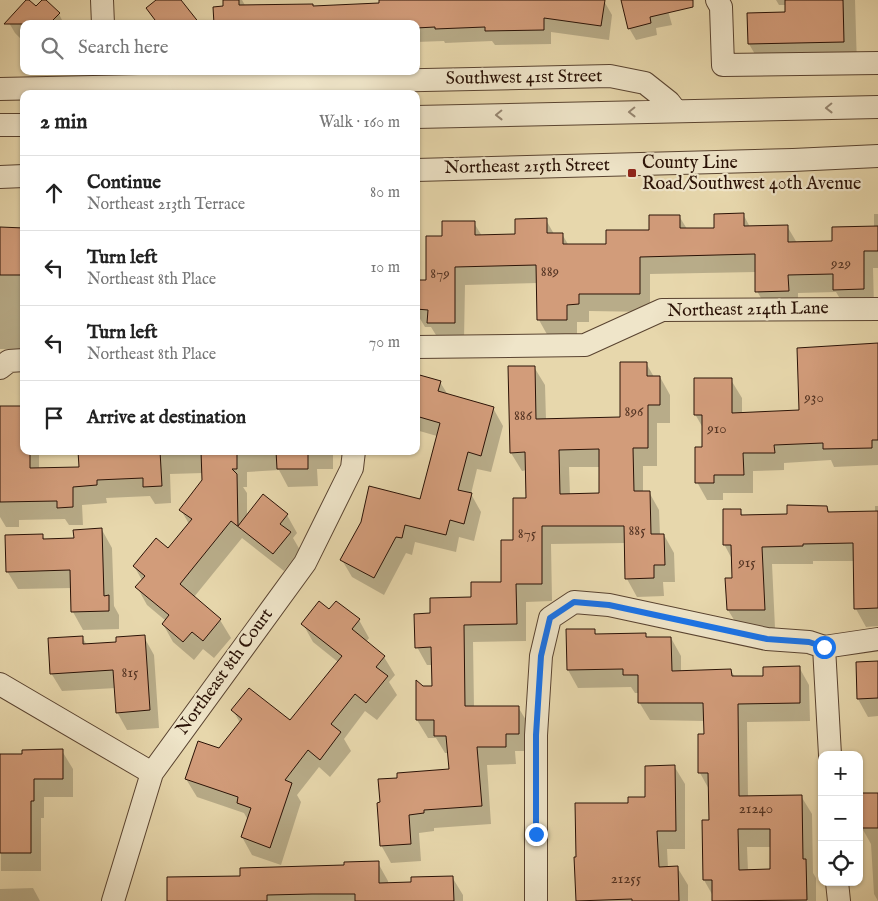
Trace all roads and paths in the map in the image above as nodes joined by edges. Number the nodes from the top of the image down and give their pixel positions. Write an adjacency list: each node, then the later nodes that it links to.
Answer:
1 (102, 0): 3 (street)
2 (718, 0): 4 (street)
3 (103, 20)
4 (878, 63)
5 (104, 84): 6 (street, Southwest 41st Street); 8 (street, Southwest 41st Street)
6 (0, 89)
7 (878, 107): 8 (street, one-way to 8)
8 (676, 111): 9 (street, one-way to 9)
9 (420, 117)
10 (0, 125): 11 (street)
11 (20, 125)
12 (878, 156): 13 (street, Northeast 215th Street)
13 (420, 170)
14 (20, 176): 15 (street)
15 (0, 177)
16 (878, 309): 17 (street, Northeast 214th Lane)
17 (420, 347)
18 (354, 455): 23 (street, Northeast 8th Court)
19 (878, 640): 20 (street)
20 (824, 647): 22 (street); 26 (street)
21 (0, 684): 23 (street)
22 (830, 751)
23 (152, 772): 25 (street, Northeast 8th Court)
24 (837, 886): 27 (street)
25 (113, 901)
26 (536, 901)
27 (839, 901)

